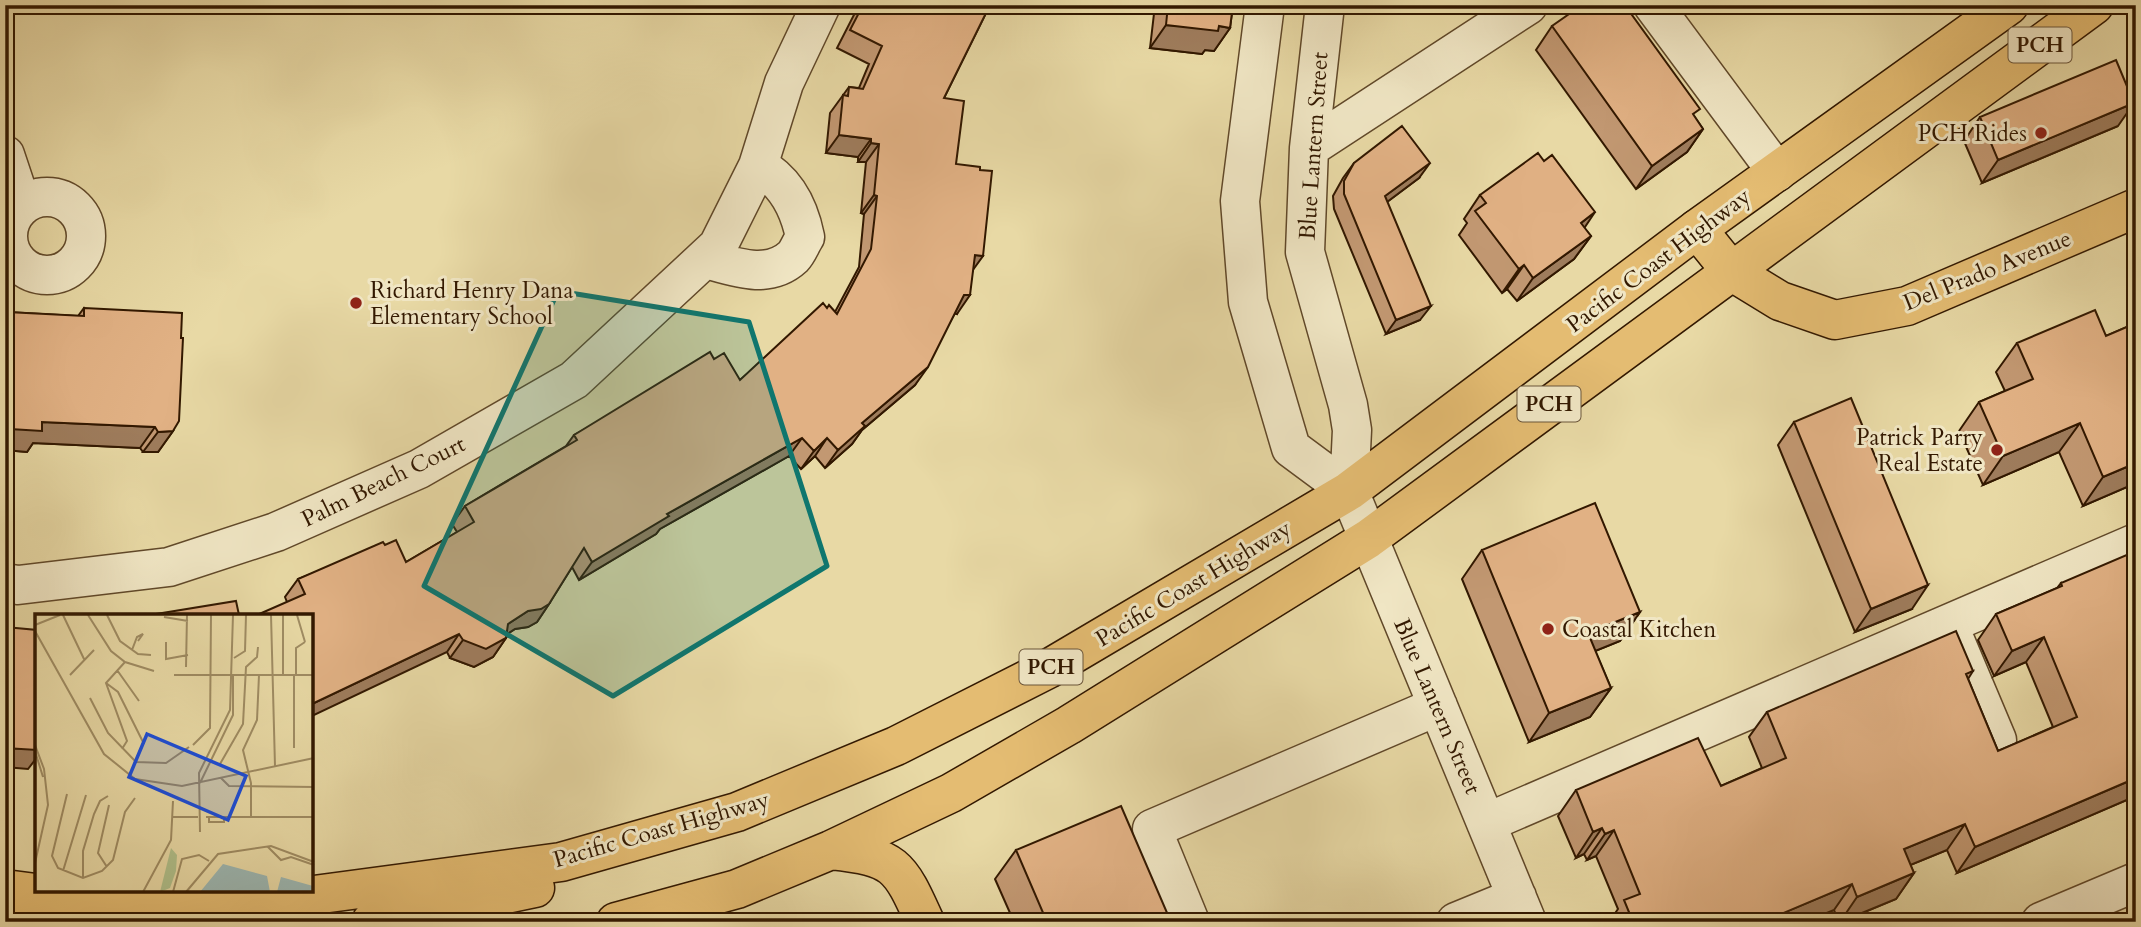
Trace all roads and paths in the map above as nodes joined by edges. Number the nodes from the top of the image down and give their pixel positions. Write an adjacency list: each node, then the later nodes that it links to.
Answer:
1 (821, 5): 10 (street, Palm Beach Court)
2 (1265, 5): 17 (street)
3 (1325, 5): 8 (street, Blue Lantern Street)
4 (1528, 5): 8 (street)
5 (1653, 5): 11 (street)
6 (2009, 5): 11 (main road, Pacific Coast Highway / PCH)
7 (2094, 5): 16 (main road, PCH)
8 (1309, 148): 17 (street, Blue Lantern Street)
9 (5, 155): 12 (street)
10 (758, 166): 15 (street, Palm Beach Court); 15 (street)
11 (1777, 172): 14 (main road, Pacific Coast Highway / PCH)
12 (22, 206)
13 (2136, 208): 16 (main road, Del Prado Avenue)
14 (1698, 229): 16 (main road, Del Prado Avenue); 17 (main road, Pacific Coast Highway / PCH)
15 (706, 259): 20 (street, Palm Beach Court)
16 (1731, 271): 18 (main road, PCH)
17 (1349, 491): 18 (street, Blue Lantern Street); 24 (main road, Pacific Coast Highway / PCH)
18 (1368, 539): 22 (street, Blue Lantern Street); 26 (main road, PCH)
19 (2136, 543): 21 (street)
20 (5, 583)
21 (1948, 624): 23 (street); 25 (street)
22 (1438, 706): 25 (street, Blue Lantern Street); 36 (street)
23 (1997, 740)
24 (897, 746): 28 (main road, Pacific Coast Highway / PCH); 33 (main road)
25 (1486, 823): 29 (street, Blue Lantern Street)
26 (831, 850): 34 (main road, PCH); 35 (main road)
27 (2136, 882): 31 (street)
28 (5, 889)
29 (1522, 909): 37 (street)
30 (5, 918): 32 (main road)
31 (2050, 920)
32 (27, 922)
33 (371, 922)
34 (616, 922)
35 (925, 922)
36 (1190, 922)
37 (1456, 922)

